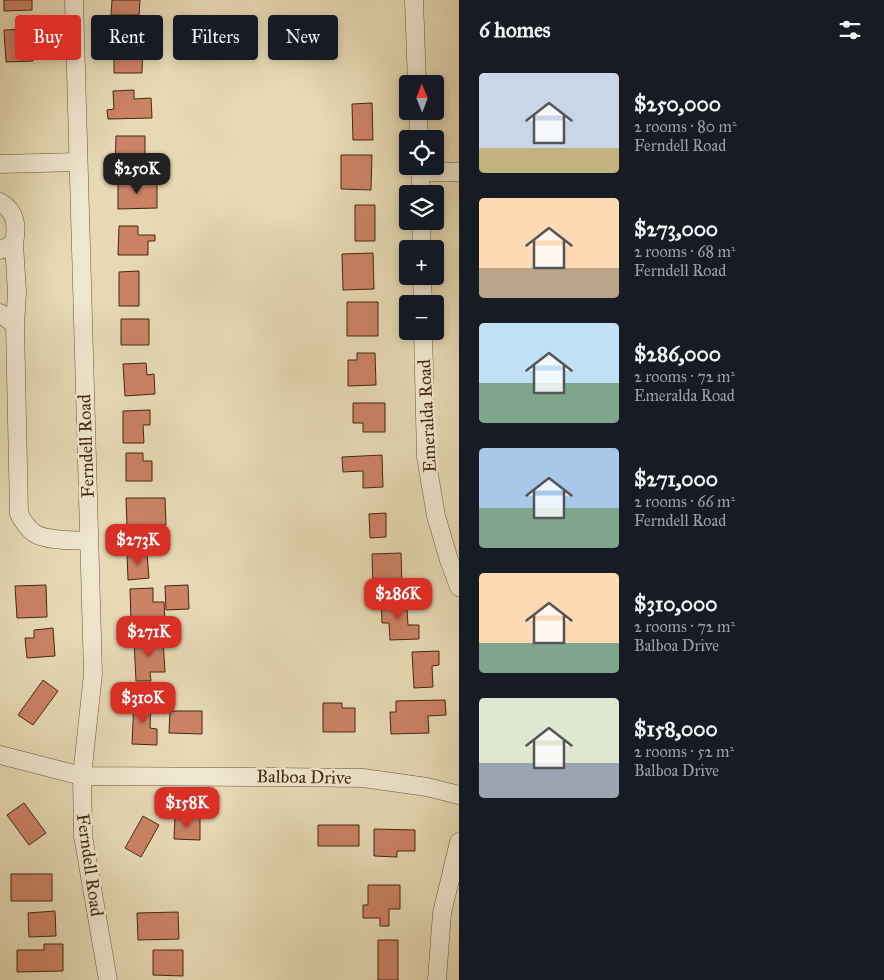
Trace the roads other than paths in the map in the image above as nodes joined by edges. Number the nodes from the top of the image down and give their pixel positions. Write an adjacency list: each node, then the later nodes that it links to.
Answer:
1 (74, 0): 4 (street, Ferndell Road)
2 (414, 0): 3 (street)
3 (417, 75)
4 (78, 162): 5 (street); 13 (street, Ferndell Road)
5 (5, 163)
6 (444, 171): 7 (street)
7 (459, 172)
8 (0, 202): 9 (street)
9 (7, 247): 11 (street)
10 (0, 313): 11 (street)
11 (15, 325): 13 (street)
12 (424, 340): 14 (street, Emeralda Road)
13 (89, 541): 16 (street, Ferndell Road)
14 (459, 588)
15 (0, 755): 16 (street, Balboa Drive)
16 (82, 776): 17 (street, Balboa Drive); 19 (street, Ferndell Road)
17 (459, 795)
18 (459, 842): 20 (street)
19 (108, 980)
20 (437, 980)

